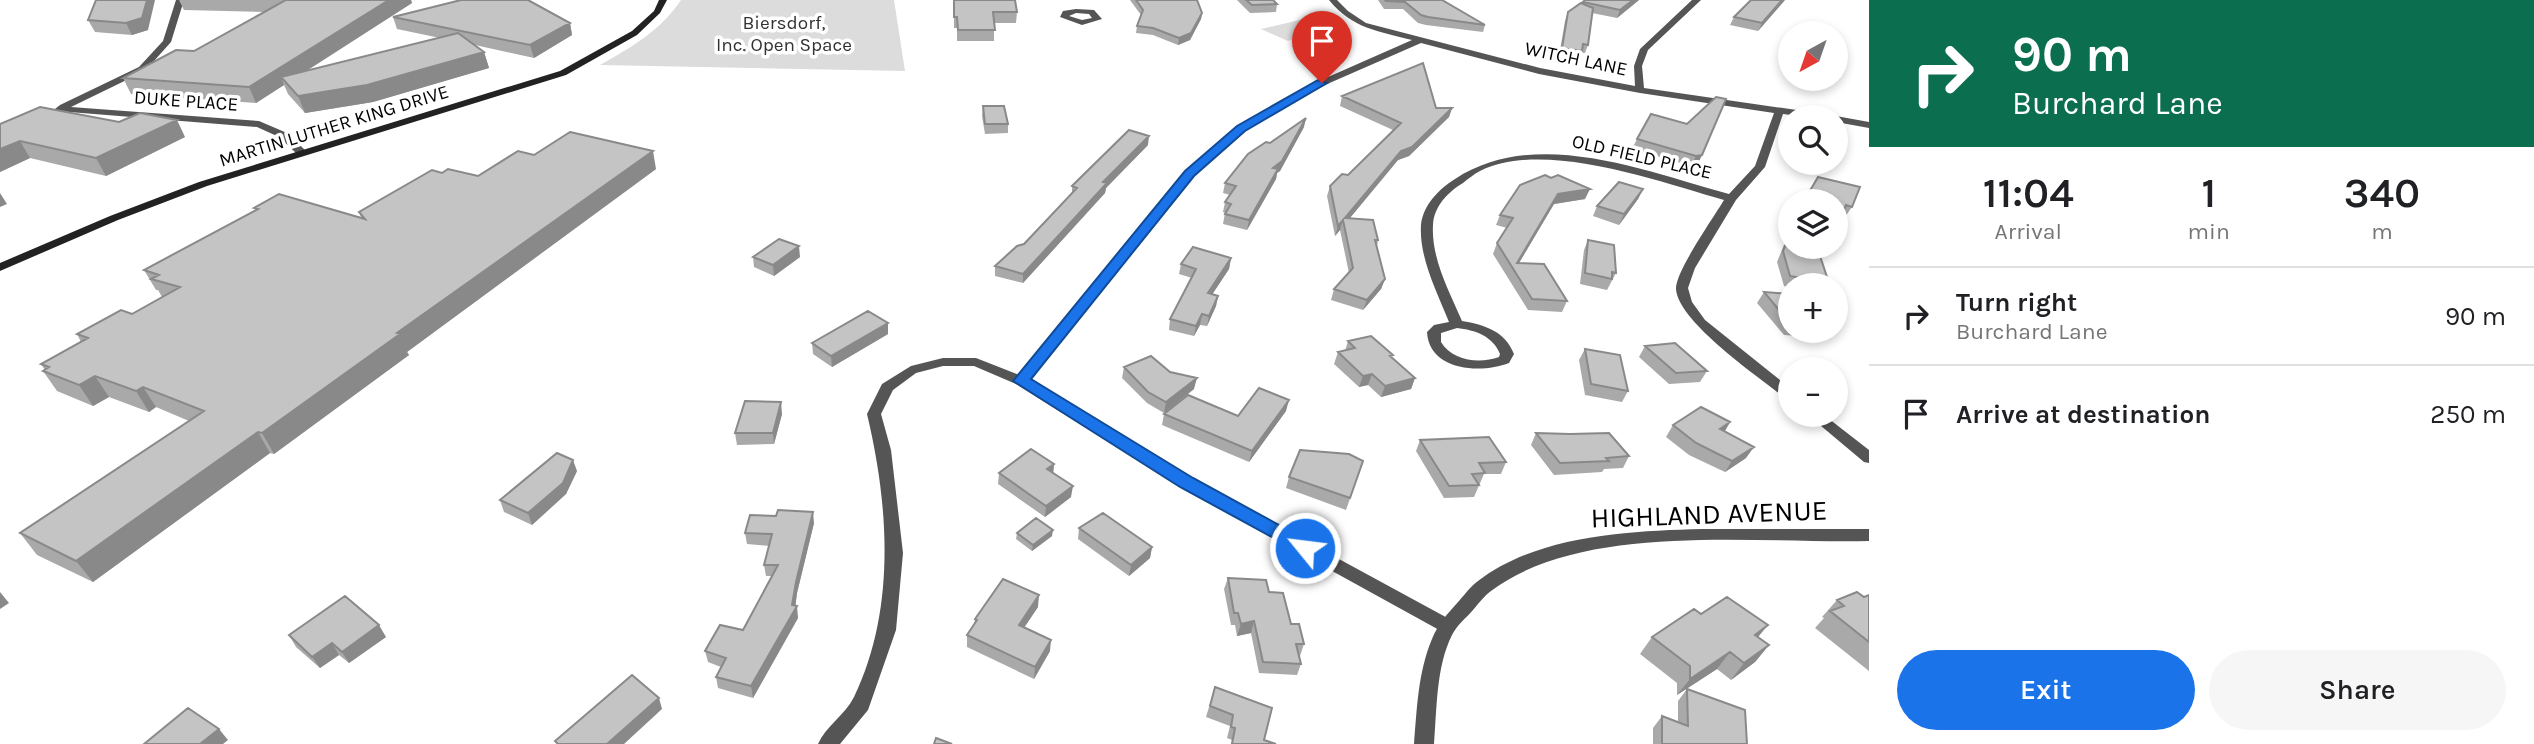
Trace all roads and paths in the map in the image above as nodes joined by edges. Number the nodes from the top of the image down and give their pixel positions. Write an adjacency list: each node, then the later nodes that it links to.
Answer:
1 (180, 0): 9 (street)
2 (663, 0): 15 (main road, MARTIN LUTHER KING DRIVE)
3 (1069, 0): 6 (street)
4 (1334, 0): 7 (street, WITCH LANE)
5 (1697, 0): 8 (street)
6 (1076, 11)
7 (1419, 41): 8 (street, WITCH LANE); 19 (street)
8 (1640, 90): 10 (street, WITCH LANE)
9 (60, 109): 11 (street); 15 (street, DUKE PLACE)
10 (1778, 110)
11 (48, 113)
12 (1778, 116): 16 (street)
13 (1848, 121): 14 (street)
14 (1869, 125)
15 (301, 152): 17 (main road, MARTIN LUTHER KING DRIVE)
16 (1731, 198): 18 (street, OLD FIELD PLACE); 20 (street)
17 (0, 267)
18 (1457, 324): 18 (street)
19 (1021, 381): 24 (street); 25 (street)
20 (1778, 385)
21 (1830, 427): 22 (street)
22 (1869, 458)
23 (1869, 535): 24 (street, HIGHLAND AVENUE)
24 (1447, 626): 26 (street, HIGHLAND AVENUE)
25 (828, 744)
26 (1424, 744)

